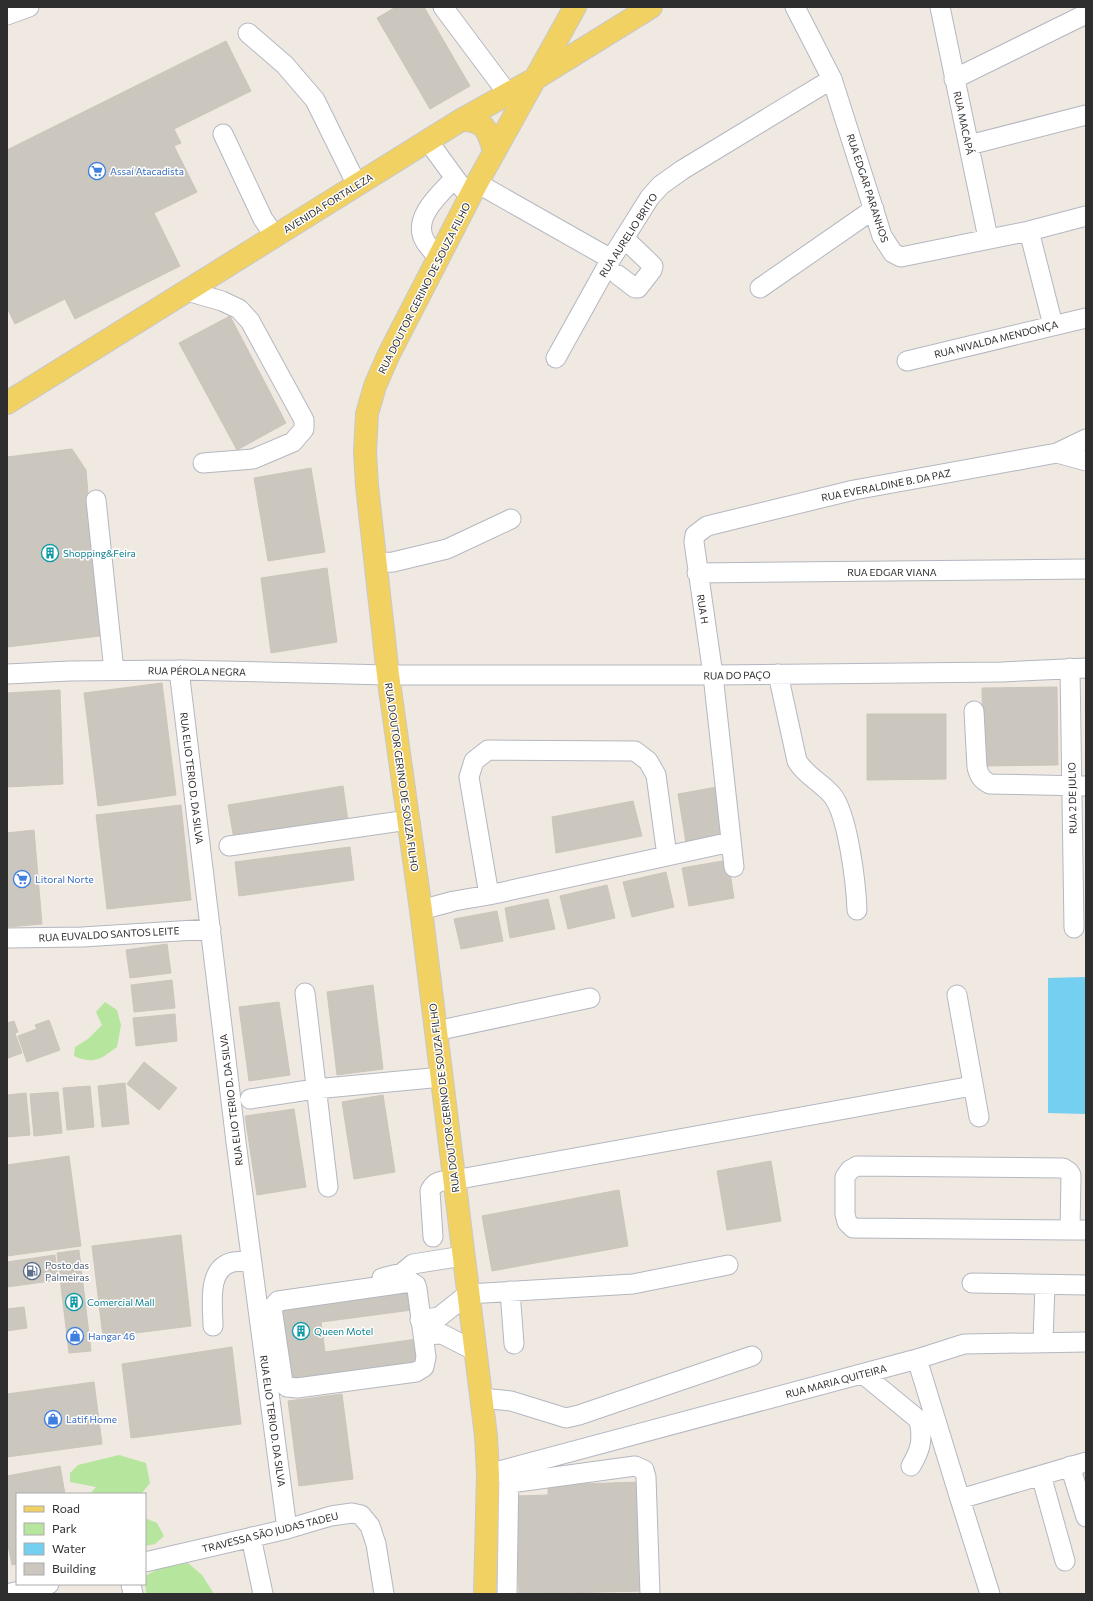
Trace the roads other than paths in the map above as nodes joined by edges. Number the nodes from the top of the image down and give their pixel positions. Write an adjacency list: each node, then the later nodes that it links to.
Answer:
1 (29, 7): 8 (street)
2 (443, 7): 13 (street)
3 (575, 7): 10 (main road, RUA DOUTOR GERINO DE SOUZA FILHO)
4 (651, 7): 10 (main road, AVENIDA FORTALEZA)
5 (795, 7): 11 (street, RUA EDGAR PARANHOS)
6 (940, 7): 12 (street, RUA MACAPÁ)
7 (1082, 13): 12 (street)
8 (7, 15)
9 (248, 33): 21 (street)
10 (538, 77): 13 (main road, AVENIDA FORTALEZA); 19 (main road, RUA DOUTOR GERINO DE SOUZA FILHO)
11 (832, 79): 23 (street, RUA EDGAR PARANHOS); 27 (street, RUA AURELIO BRITO)
12 (954, 79): 18 (street, RUA MACAPÁ)
13 (508, 94): 15 (main road, AVENIDA FORTALEZA)
14 (1086, 115): 18 (street)
15 (462, 120): 17 (main road, AVENIDA FORTALEZA); 19 (main road)
16 (223, 134): 26 (street)
17 (428, 141): 20 (street); 21 (main road, AVENIDA FORTALEZA)
18 (969, 145): 28 (street, RUA MACAPÁ)
19 (494, 152): 22 (main road, RUA DOUTOR GERINO DE SOUZA FILHO)
20 (455, 178): 22 (street); 29 (street)
21 (357, 185): 26 (main road, AVENIDA FORTALEZA)
22 (473, 191): 29 (main road, RUA DOUTOR GERINO DE SOUZA FILHO); 30 (street)
23 (874, 209): 28 (street, RUA EDGAR PARANHOS); 31 (street)
24 (1086, 216): 25 (street, RUA EDGAR PARANHOS)
25 (1029, 230): 28 (street, RUA EDGAR PARANHOS); 34 (street)
26 (275, 236): 32 (main road, AVENIDA FORTALEZA)
27 (624, 238): 30 (street, RUA AURELIO BRITO); 30 (street)
28 (988, 238)
29 (439, 258): 45 (main road, RUA DOUTOR GERINO DE SOUZA FILHO)
30 (614, 267): 35 (street, RUA AURELIO BRITO)
31 (760, 288)
32 (188, 290): 37 (main road, AVENIDA FORTALEZA); 41 (street)
33 (1086, 318): 34 (street, RUA NIVALDA MENDONÇA)
34 (1053, 325): 36 (street, RUA NIVALDA MENDONÇA)
35 (556, 358)
36 (906, 361)
37 (7, 403)
38 (1086, 438): 39 (street, RUA EVERALDINE B. DA PAZ)
39 (1057, 453): 40 (street); 44 (street, RUA EVERALDINE B. DA PAZ)
40 (1086, 461)
41 (203, 463)
42 (96, 500): 50 (street)
43 (511, 519): 45 (street)
44 (694, 542): 47 (street, RUA H)
45 (375, 563): 54 (main road, RUA DOUTOR GERINO DE SOUZA FILHO)
46 (1086, 569): 47 (street, RUA EDGAR VIANA)
47 (697, 573): 53 (street, RUA H)
48 (1078, 668): 52 (street, RUA DO PAÇO); 56 (street, RUA 2 DE JULIO)
49 (178, 670): 50 (street, RUA PÉROLA NEGRA); 54 (street, RUA PÉROLA NEGRA); 66 (street, RUA ELIO TERIO D. DA SILVA)
50 (114, 671): 51 (street, RUA PÉROLA NEGRA)
51 (7, 674)
52 (778, 674): 53 (street, RUA DO PAÇO); 64 (street)
53 (713, 675): 54 (street, RUA DO PAÇO); 58 (street, RUA H)
54 (388, 676): 57 (main road, RUA DOUTOR GERINO DE SOUZA FILHO)
55 (974, 711): 56 (street)
56 (1079, 786): 65 (street, RUA 2 DE JULIO)
57 (408, 820): 59 (street); 63 (main road, RUA DOUTOR GERINO DE SOUZA FILHO)
58 (731, 842): 60 (street); 61 (street, RUA H)
59 (229, 846)
60 (667, 856): 62 (street); 62 (street)
61 (734, 867)
62 (489, 895): 63 (street)
63 (421, 910): 71 (main road, RUA DOUTOR GERINO DE SOUZA FILHO)
64 (857, 910)
65 (1074, 928)
66 (211, 929): 67 (street, RUA EUVALDO SANTOS LEITE); 83 (street, RUA ELIO TERIO D. DA SILVA)
67 (7, 938)
68 (305, 993): 74 (street)
69 (957, 996): 73 (street)
70 (590, 998): 71 (street)
71 (436, 1031): 72 (main road, RUA DOUTOR GERINO DE SOUZA FILHO)
72 (442, 1076): 74 (street); 77 (main road, RUA DOUTOR GERINO DE SOUZA FILHO)
73 (972, 1086): 76 (street); 77 (street)
74 (315, 1089): 75 (street); 78 (street)
75 (250, 1099)
76 (979, 1117)
77 (454, 1180): 81 (street); 82 (main road, RUA DOUTOR GERINO DE SOUZA FILHO)
78 (328, 1187)
79 (1078, 1193): 80 (street); 80 (street)
80 (1078, 1230)
81 (433, 1237)
82 (463, 1256): 88 (street); 90 (main road, RUA DOUTOR GERINO DE SOUZA FILHO)
83 (252, 1262): 91 (street); 108 (street, RUA ELIO TERIO D. DA SILVA)
84 (728, 1265): 89 (street)
85 (972, 1283): 86 (street)
86 (1045, 1285): 87 (street); 93 (street)
87 (1086, 1285)
88 (316, 1286)
89 (510, 1291): 90 (street); 95 (street)
90 (468, 1294): 92 (street); 96 (main road, RUA DOUTOR GERINO DE SOUZA FILHO)
91 (214, 1326)
92 (422, 1328): 92 (street); 96 (street)
93 (1043, 1341): 94 (street, RUA MARIA QUITEIRA); 98 (street, RUA MARIA QUITEIRA)
94 (1086, 1342)
95 (514, 1344)
96 (475, 1351): 100 (main road, RUA DOUTOR GERINO DE SOUZA FILHO)
97 (752, 1356): 100 (street)
98 (916, 1359): 99 (street, RUA MARIA QUITEIRA); 106 (street)
99 (863, 1374): 102 (street); 105 (street, RUA MARIA QUITEIRA)
100 (481, 1398): 103 (main road, RUA DOUTOR GERINO DE SOUZA FILHO)
101 (1078, 1464): 104 (street); 107 (street)
102 (911, 1466)
103 (488, 1474): 105 (street, RUA MARIA QUITEIRA); 116 (main road, RUA DOUTOR GERINO DE SOUZA FILHO)
104 (1041, 1475): 106 (street); 110 (street)
105 (510, 1476): 117 (street); 118 (street)
106 (960, 1499): 119 (street)
107 (1086, 1517)
108 (287, 1529): 109 (street, TRAVESSA SÃO JUDAS TADEU); 115 (street, TRAVESSA SÃO JUDAS TADEU)
109 (251, 1537): 111 (street, TRAVESSA SÃO JUDAS TADEU); 114 (street)
110 (1065, 1561)
111 (146, 1562)
112 (43, 1588): 113 (street)
113 (7, 1594)
114 (263, 1594)
115 (384, 1594)
116 (485, 1594)
117 (507, 1594)
118 (650, 1594)
119 (990, 1594)

